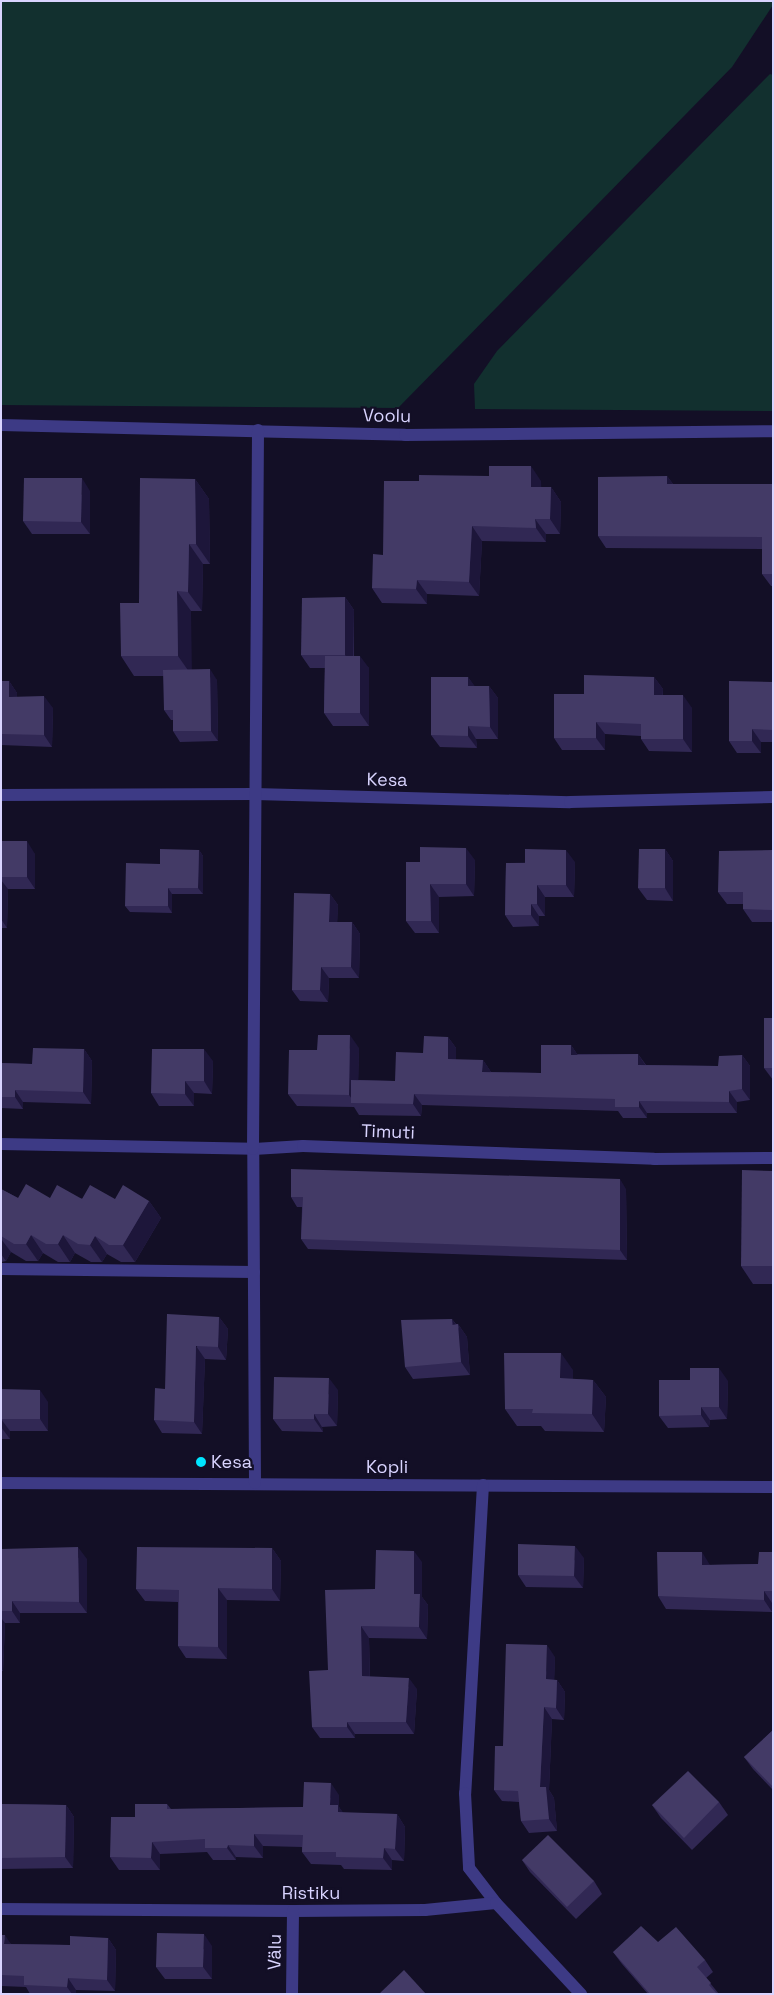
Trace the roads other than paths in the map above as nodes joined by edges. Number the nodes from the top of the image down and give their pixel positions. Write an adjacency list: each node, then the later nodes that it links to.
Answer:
1 (1, 425): 2 (street, Voolu)
2 (258, 430): 3 (street, Voolu); 4 (street)
3 (773, 431)
4 (254, 794): 5 (street, Kesa); 6 (street, Kesa); 8 (street)
5 (1, 795)
6 (773, 797)
7 (1, 1144): 8 (street, Timuti)
8 (253, 1150): 9 (street, Timuti); 11 (street)
9 (773, 1158)
10 (1, 1269): 11 (street)
11 (254, 1272): 13 (street)
12 (1, 1483): 13 (street, Kopli)
13 (255, 1484): 14 (street, Kopli)
14 (483, 1485): 15 (street, Kopli); 16 (street)
15 (773, 1487)
16 (496, 1903): 18 (street, Ristiku); 20 (street)
17 (1, 1909): 18 (street, Ristiku)
18 (293, 1911): 19 (street, Välu)
19 (292, 1994)
20 (581, 1994)

